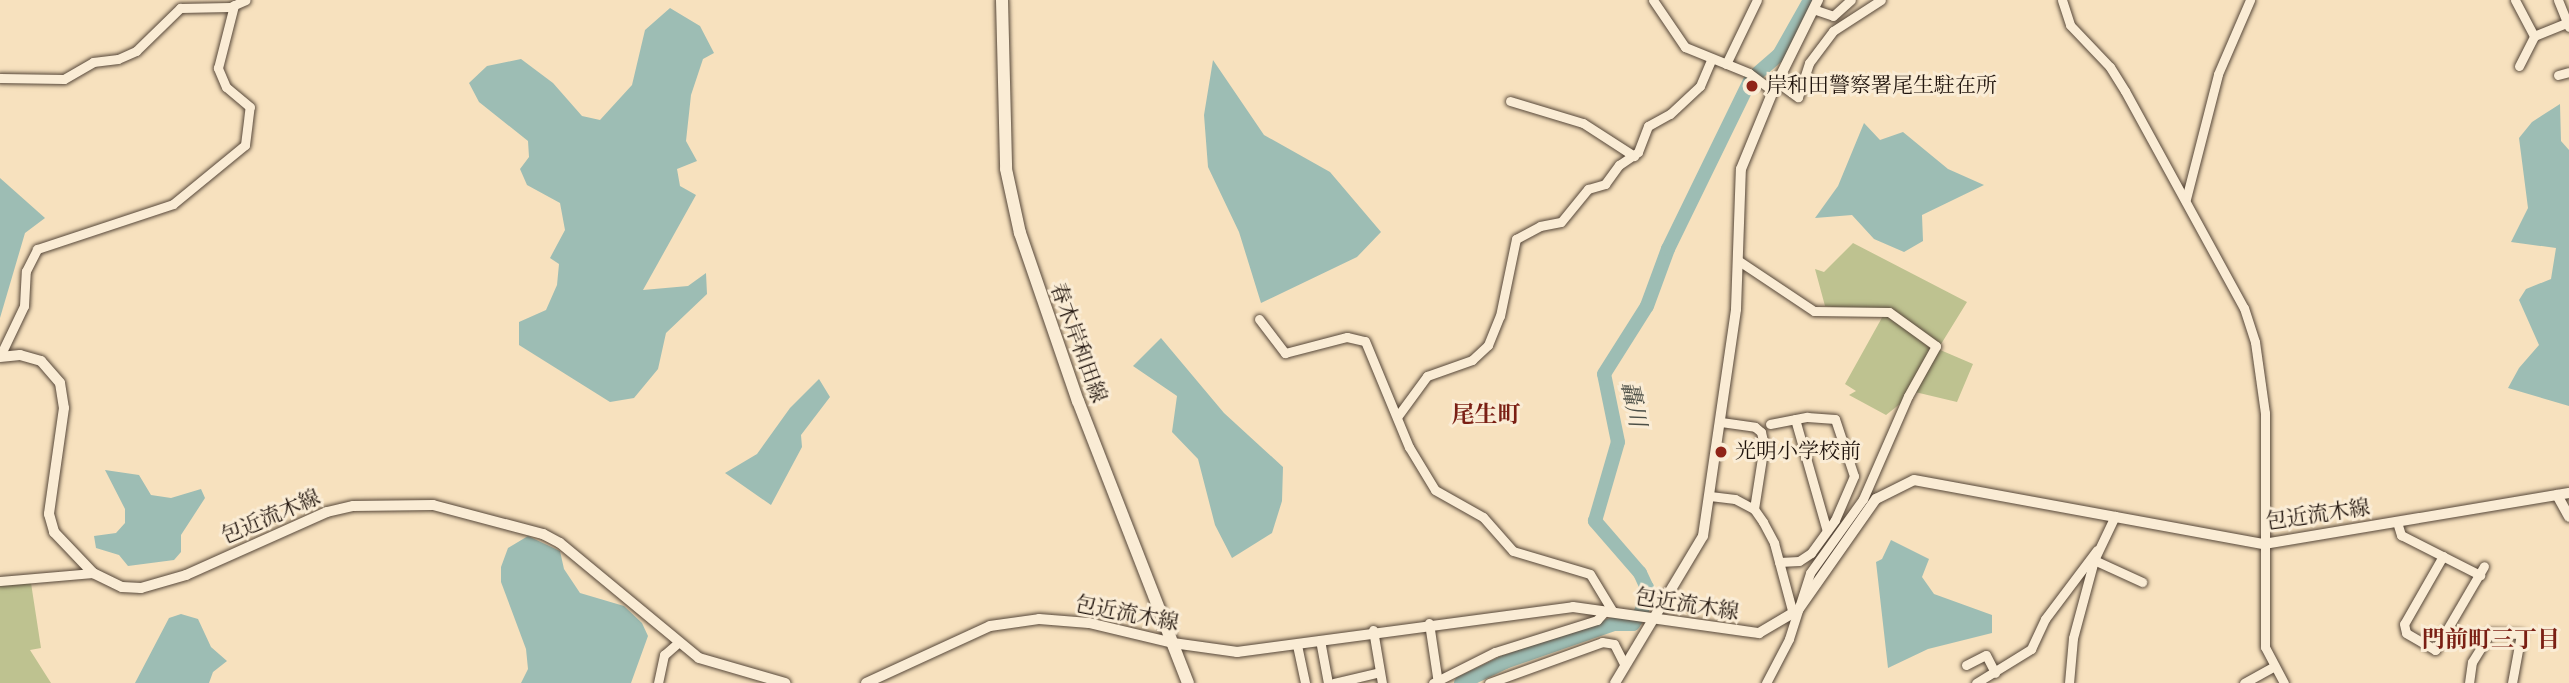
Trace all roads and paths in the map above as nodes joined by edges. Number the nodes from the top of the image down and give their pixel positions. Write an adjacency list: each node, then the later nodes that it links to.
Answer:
1 (246, 0): 12 (street)
2 (1002, 0): 53 (main road, 春木岸和田線)
3 (1653, 0): 15 (street)
4 (1757, 0): 16 (street)
5 (1851, 0): 11 (street)
6 (2062, 0): 24 (street)
7 (2250, 0): 24 (street)
8 (2515, 0): 14 (street)
9 (2558, 0): 13 (street)
10 (1875, 1): 21 (street)
11 (1815, 4): 21 (street)
12 (234, 5): 20 (street); 27 (street)
13 (2568, 24): 14 (street)
14 (2534, 36): 17 (street)
15 (1712, 58): 16 (street); 23 (street)
16 (1726, 64): 21 (street)
17 (2519, 66)
18 (2569, 72): 19 (street)
19 (2558, 75)
20 (0, 78)
21 (1775, 86): 25 (street)
22 (1510, 101): 23 (street)
23 (1634, 156): 28 (street)
24 (2186, 199): 39 (street)
25 (1739, 261): 30 (street); 47 (street)
26 (1259, 319): 28 (street)
27 (0, 356): 43 (street, 包近流木線)
28 (1397, 417): 46 (street)
29 (1795, 419): 31 (street); 38 (street); 38 (street)
30 (1721, 422): 33 (street); 34 (street)
31 (1770, 424)
32 (2563, 494): 36 (street); 37 (street, 包近流木線)
33 (1710, 496): 34 (street); 48 (street)
34 (1754, 509): 42 (street)
35 (2115, 516): 39 (street, 包近流木線); 40 (street); 47 (street, 包近流木線)
36 (2569, 517)
37 (2397, 523): 39 (street, 包近流木線); 41 (street)
38 (1827, 531): 42 (street)
39 (2264, 544): 57 (street)
40 (2095, 555): 45 (street); 59 (street); 73 (street)
41 (2443, 556): 41 (street)
42 (1780, 562): 47 (street)
43 (93, 573): 44 (street); 52 (street, 包近流木線)
44 (0, 581)
45 (2142, 582)
46 (1610, 612): 48 (street, 包近流木線); 49 (street, 包近流木線); 60 (street)
47 (1796, 612): 48 (street, 包近流木線); 71 (street)
48 (1649, 618): 55 (street)
49 (1429, 623): 50 (street, 包近流木線); 60 (street)
50 (1373, 630): 51 (street, 包近流木線); 58 (street)
51 (1320, 640): 54 (street, 包近流木線); 66 (street)
52 (678, 643): 61 (street); 62 (street, 包近流木線)
53 (1172, 643): 54 (street, 包近流木線); 63 (street, 包近流木線); 64 (main road, 春木岸和田線)
54 (1297, 645): 65 (street)
55 (1624, 664): 69 (street); 70 (street)
56 (1966, 665): 59 (street)
57 (2273, 667): 74 (street); 75 (street)
58 (1380, 672): 67 (street); 68 (street)
59 (1995, 673): 72 (street)
60 (1437, 682)
61 (658, 683)
62 (785, 683)
63 (866, 683)
64 (1188, 683)
65 (1305, 683)
66 (1328, 683)
67 (1334, 683)
68 (1382, 683)
69 (1489, 683)
70 (1615, 683)
71 (1766, 683)
72 (1976, 683)
73 (2069, 683)
74 (2244, 683)
75 (2284, 683)
76 (2469, 683): 77 (street)
77 (2512, 683)

